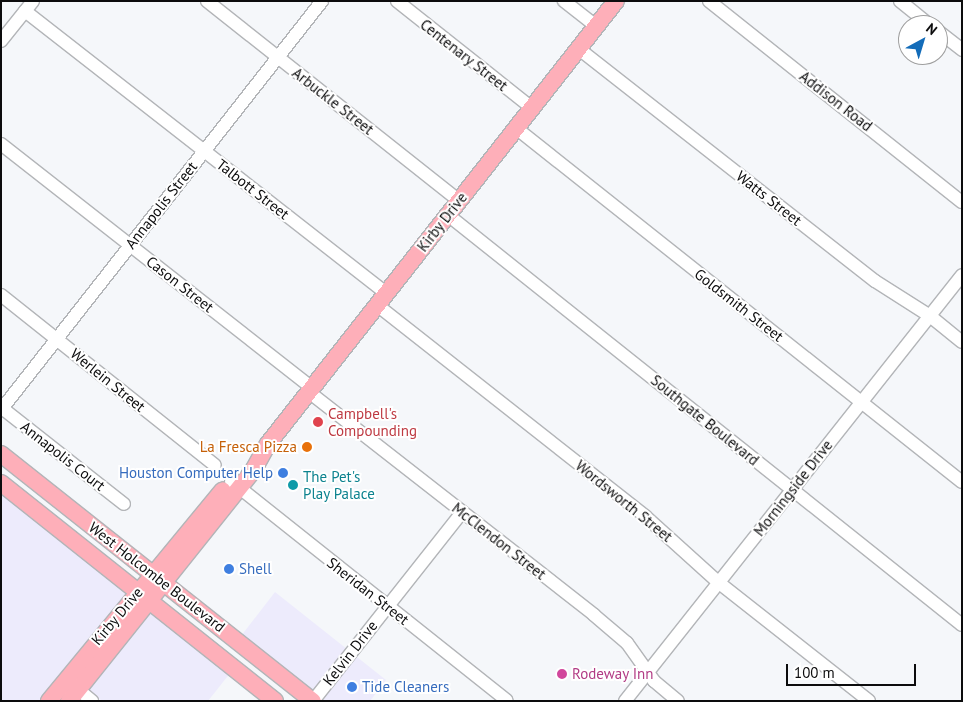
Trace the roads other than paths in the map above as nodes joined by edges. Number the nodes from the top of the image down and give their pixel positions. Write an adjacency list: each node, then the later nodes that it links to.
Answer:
1 (207, 1): 15 (street, Arbuckle Street)
2 (322, 1): 15 (street, Annapolis Street)
3 (397, 1): 16 (street, Centenary Street)
4 (564, 1): 10 (street)
5 (616, 1): 10 (main road, Kirby Drive)
6 (709, 1): 21 (street, Addison Road)
7 (900, 1): 9 (street)
8 (29, 6): 12 (street); 19 (street, Talbott Street)
9 (918, 15)
10 (596, 26): 13 (main road, Kirby Drive)
11 (948, 39): 14 (street)
12 (1, 41)
13 (579, 48): 16 (main road, Kirby Drive); 27 (street, Watts Street)
14 (962, 50)
15 (278, 57): 19 (street, Annapolis Street); 20 (street, Arbuckle Street)
16 (532, 108): 17 (main road, Kirby Drive)
17 (516, 128): 20 (main road, Kirby Drive); 31 (street, Goldsmith Street)
18 (1, 144): 23 (street, Cason Street)
19 (204, 151): 23 (street, Annapolis Street); 26 (street, Talbott Street)
20 (459, 201): 22 (main road, Kirby Drive)
21 (962, 202)
22 (448, 215): 26 (main road, Kirby Drive); 38 (street, Southgate Boulevard)
23 (130, 245): 28 (street, Annapolis Street); 30 (street, Cason Street)
24 (962, 275): 27 (street, Morningside Drive)
25 (1, 295): 28 (street, Werlein Street)
26 (382, 299): 30 (main road, Kirby Drive); 42 (street, Wordsworth Street)
27 (930, 316): 29 (street, Watts Street); 31 (street, Morningside Drive)
28 (57, 338): 32 (street, Annapolis Street); 34 (street, Werlein Street)
29 (962, 342)
30 (310, 390): 37 (main road, Kirby Drive); 40 (street, McClendon Street)
31 (860, 402): 35 (street, Goldsmith Street); 38 (street, Morningside Drive)
32 (2, 409): 39 (street, Annapolis Court)
33 (1, 454): 41 (main road, West Holcombe Boulevard)
34 (215, 465)
35 (962, 482)
36 (1, 483): 43 (main road, West Holcombe Boulevard)
37 (235, 485): 41 (main road, Kirby Drive); 44 (street, Sheridan Street)
38 (792, 490): 42 (street, Morningside Drive); 45 (street, Southgate Boulevard)
39 (124, 504)
40 (462, 512): 44 (street, Kelvin Drive); 46 (street, McClendon Street)
41 (158, 577): 43 (main road, Kirby Drive); 52 (main road, West Holcombe Boulevard)
42 (718, 582): 46 (street, Morningside Drive); 55 (street, Wordsworth Street)
43 (143, 595): 47 (main road, Kirby Drive); 51 (main road, West Holcombe Boulevard)
44 (388, 606): 48 (street, Sheridan Street); 52 (street, Kelvin Drive)
45 (962, 625)
46 (648, 672): 53 (street, Morningside Drive); 54 (street, McClendon Street)
47 (71, 690): 49 (main road, Kirby Drive); 50 (street)
48 (506, 700)
49 (49, 701)
50 (92, 701)
51 (275, 701)
52 (313, 701)
53 (625, 701)
54 (678, 701)
55 (869, 701)

